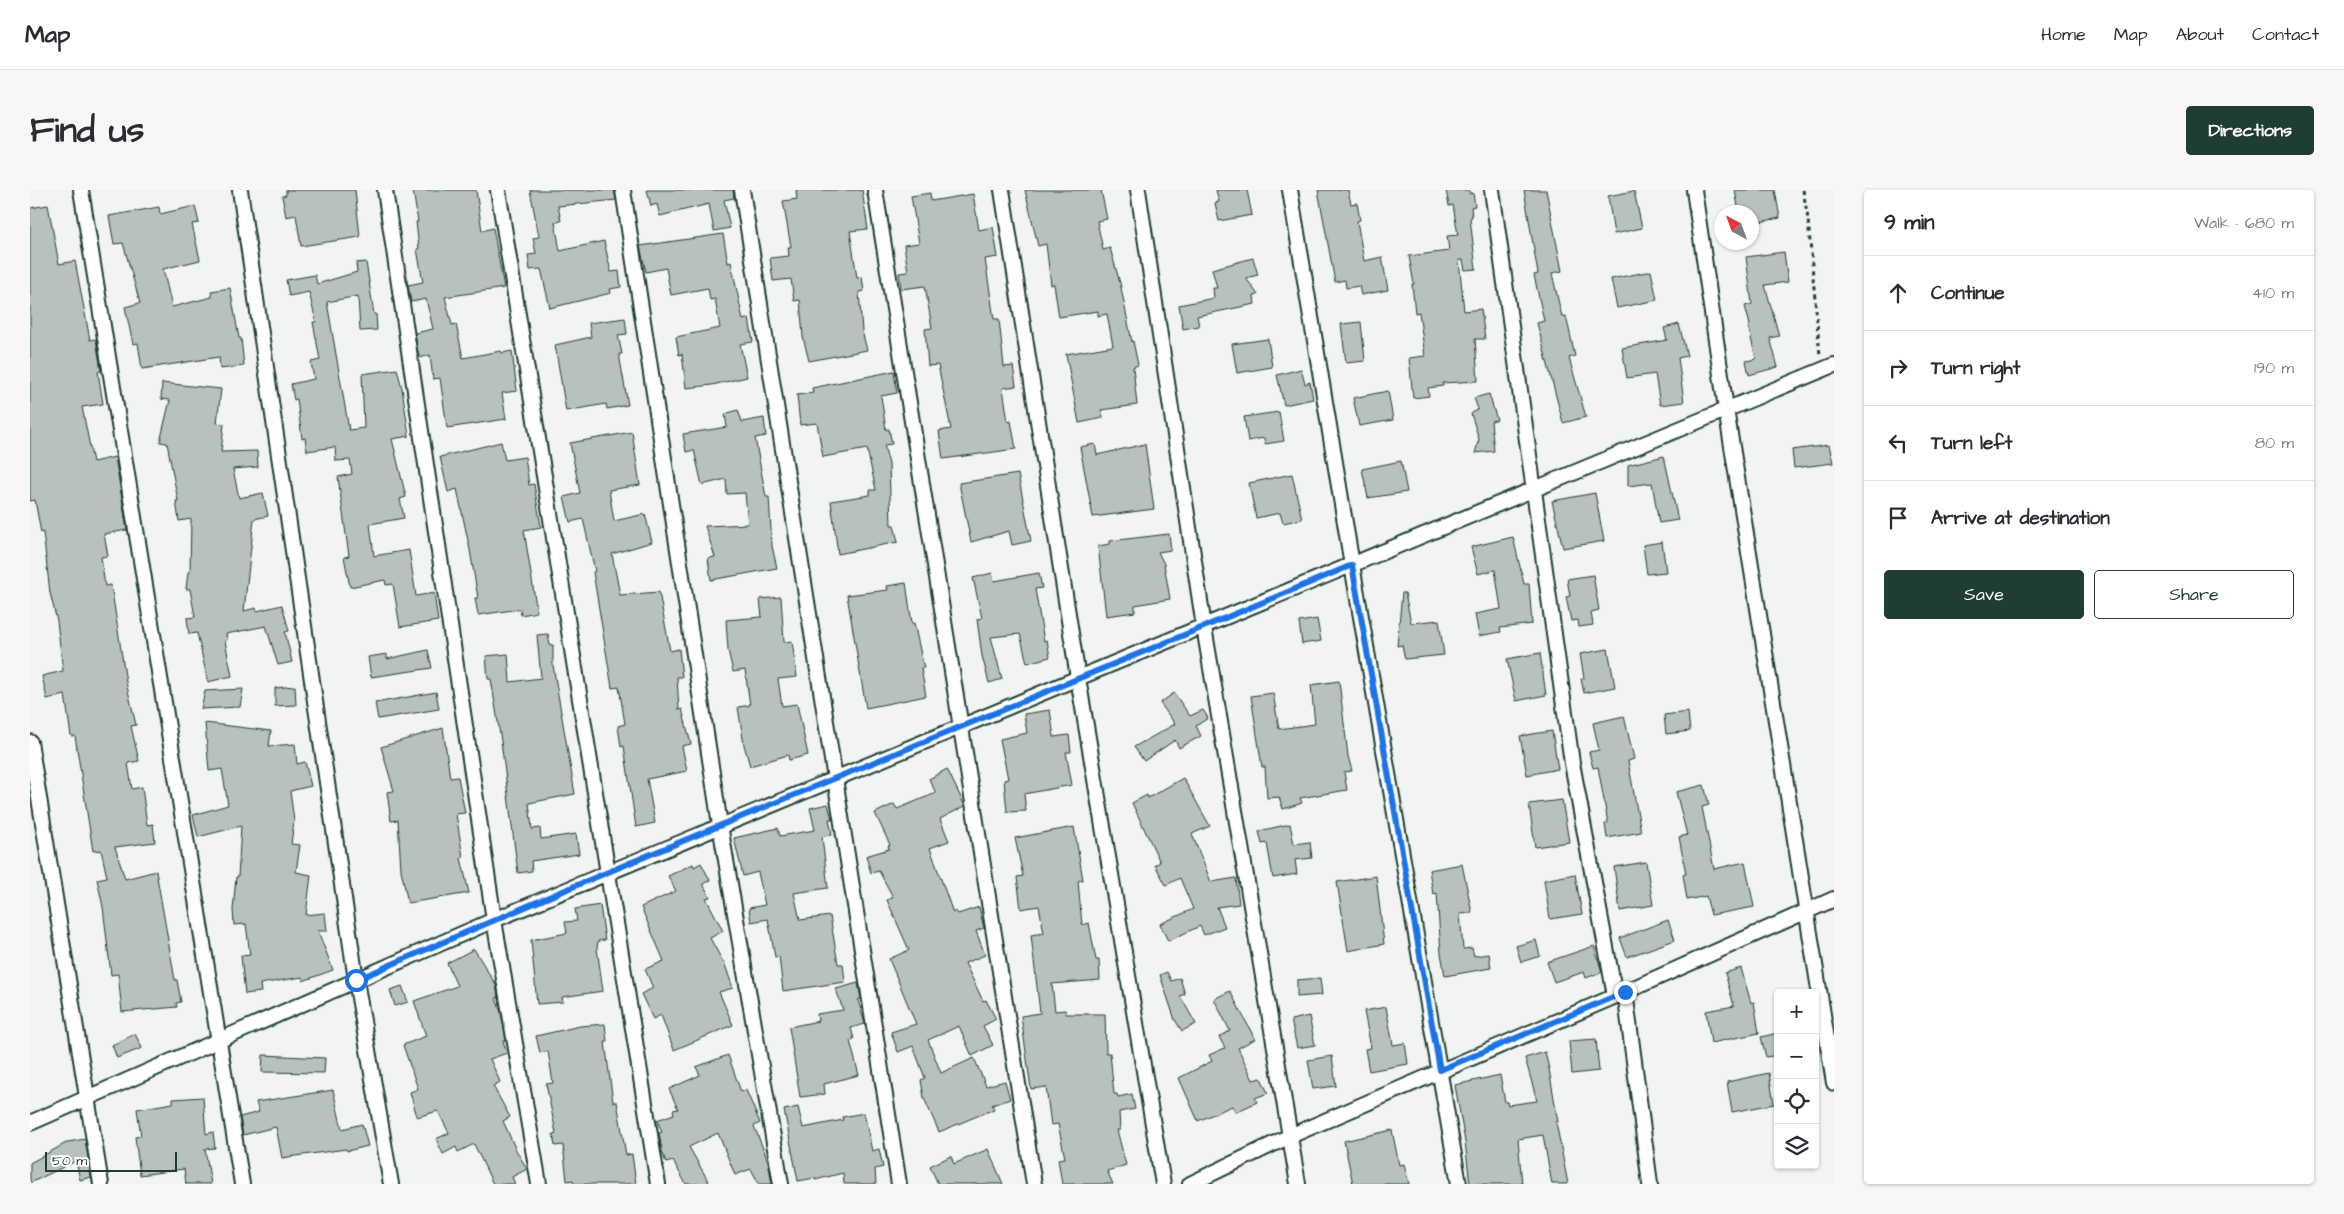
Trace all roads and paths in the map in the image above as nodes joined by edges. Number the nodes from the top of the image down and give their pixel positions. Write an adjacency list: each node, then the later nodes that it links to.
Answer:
1 (81, 190): 30 (street)
2 (240, 190): 28 (street)
3 (385, 190): 27 (street)
4 (498, 190): 24 (street)
5 (623, 190): 23 (street)
6 (742, 190): 22 (street)
7 (875, 190): 20 (street)
8 (1002, 190): 19 (street)
9 (1138, 190): 18 (street)
10 (1290, 190): 17 (street)
11 (1492, 190): 16 (street)
12 (1694, 190): 15 (street)
13 (1803, 190): 14 (path)
14 (1828, 368): 15 (street)
15 (1726, 409): 16 (street); 26 (street)
16 (1534, 488): 17 (street); 29 (street)
17 (1352, 565): 18 (street); 31 (street)
18 (1204, 627): 19 (street); 35 (street)
19 (1078, 678): 20 (street); 44 (street)
20 (960, 726): 22 (street); 43 (street)
21 (30, 742): 33 (street)
22 (835, 780): 23 (street); 42 (street)
23 (720, 825): 24 (street); 41 (street)
24 (608, 872): 27 (street); 40 (street)
25 (1834, 899): 26 (street)
26 (1807, 911): 29 (street); 32 (street)
27 (494, 920): 28 (street); 39 (street)
28 (356, 980): 30 (street); 38 (street)
29 (1620, 994): 31 (street); 48 (street)
30 (219, 1038): 33 (street); 37 (street)
31 (1440, 1070): 35 (street); 47 (street)
32 (1834, 1083)
33 (87, 1098): 34 (street); 36 (street)
34 (30, 1123)
35 (1290, 1136): 45 (street); 46 (street)
36 (101, 1184)
37 (242, 1184)
38 (391, 1184)
39 (540, 1184)
40 (658, 1184)
41 (781, 1184)
42 (899, 1184)
43 (1034, 1184)
44 (1163, 1184)
45 (1190, 1184)
46 (1298, 1184)
47 (1459, 1184)
48 (1650, 1184)

